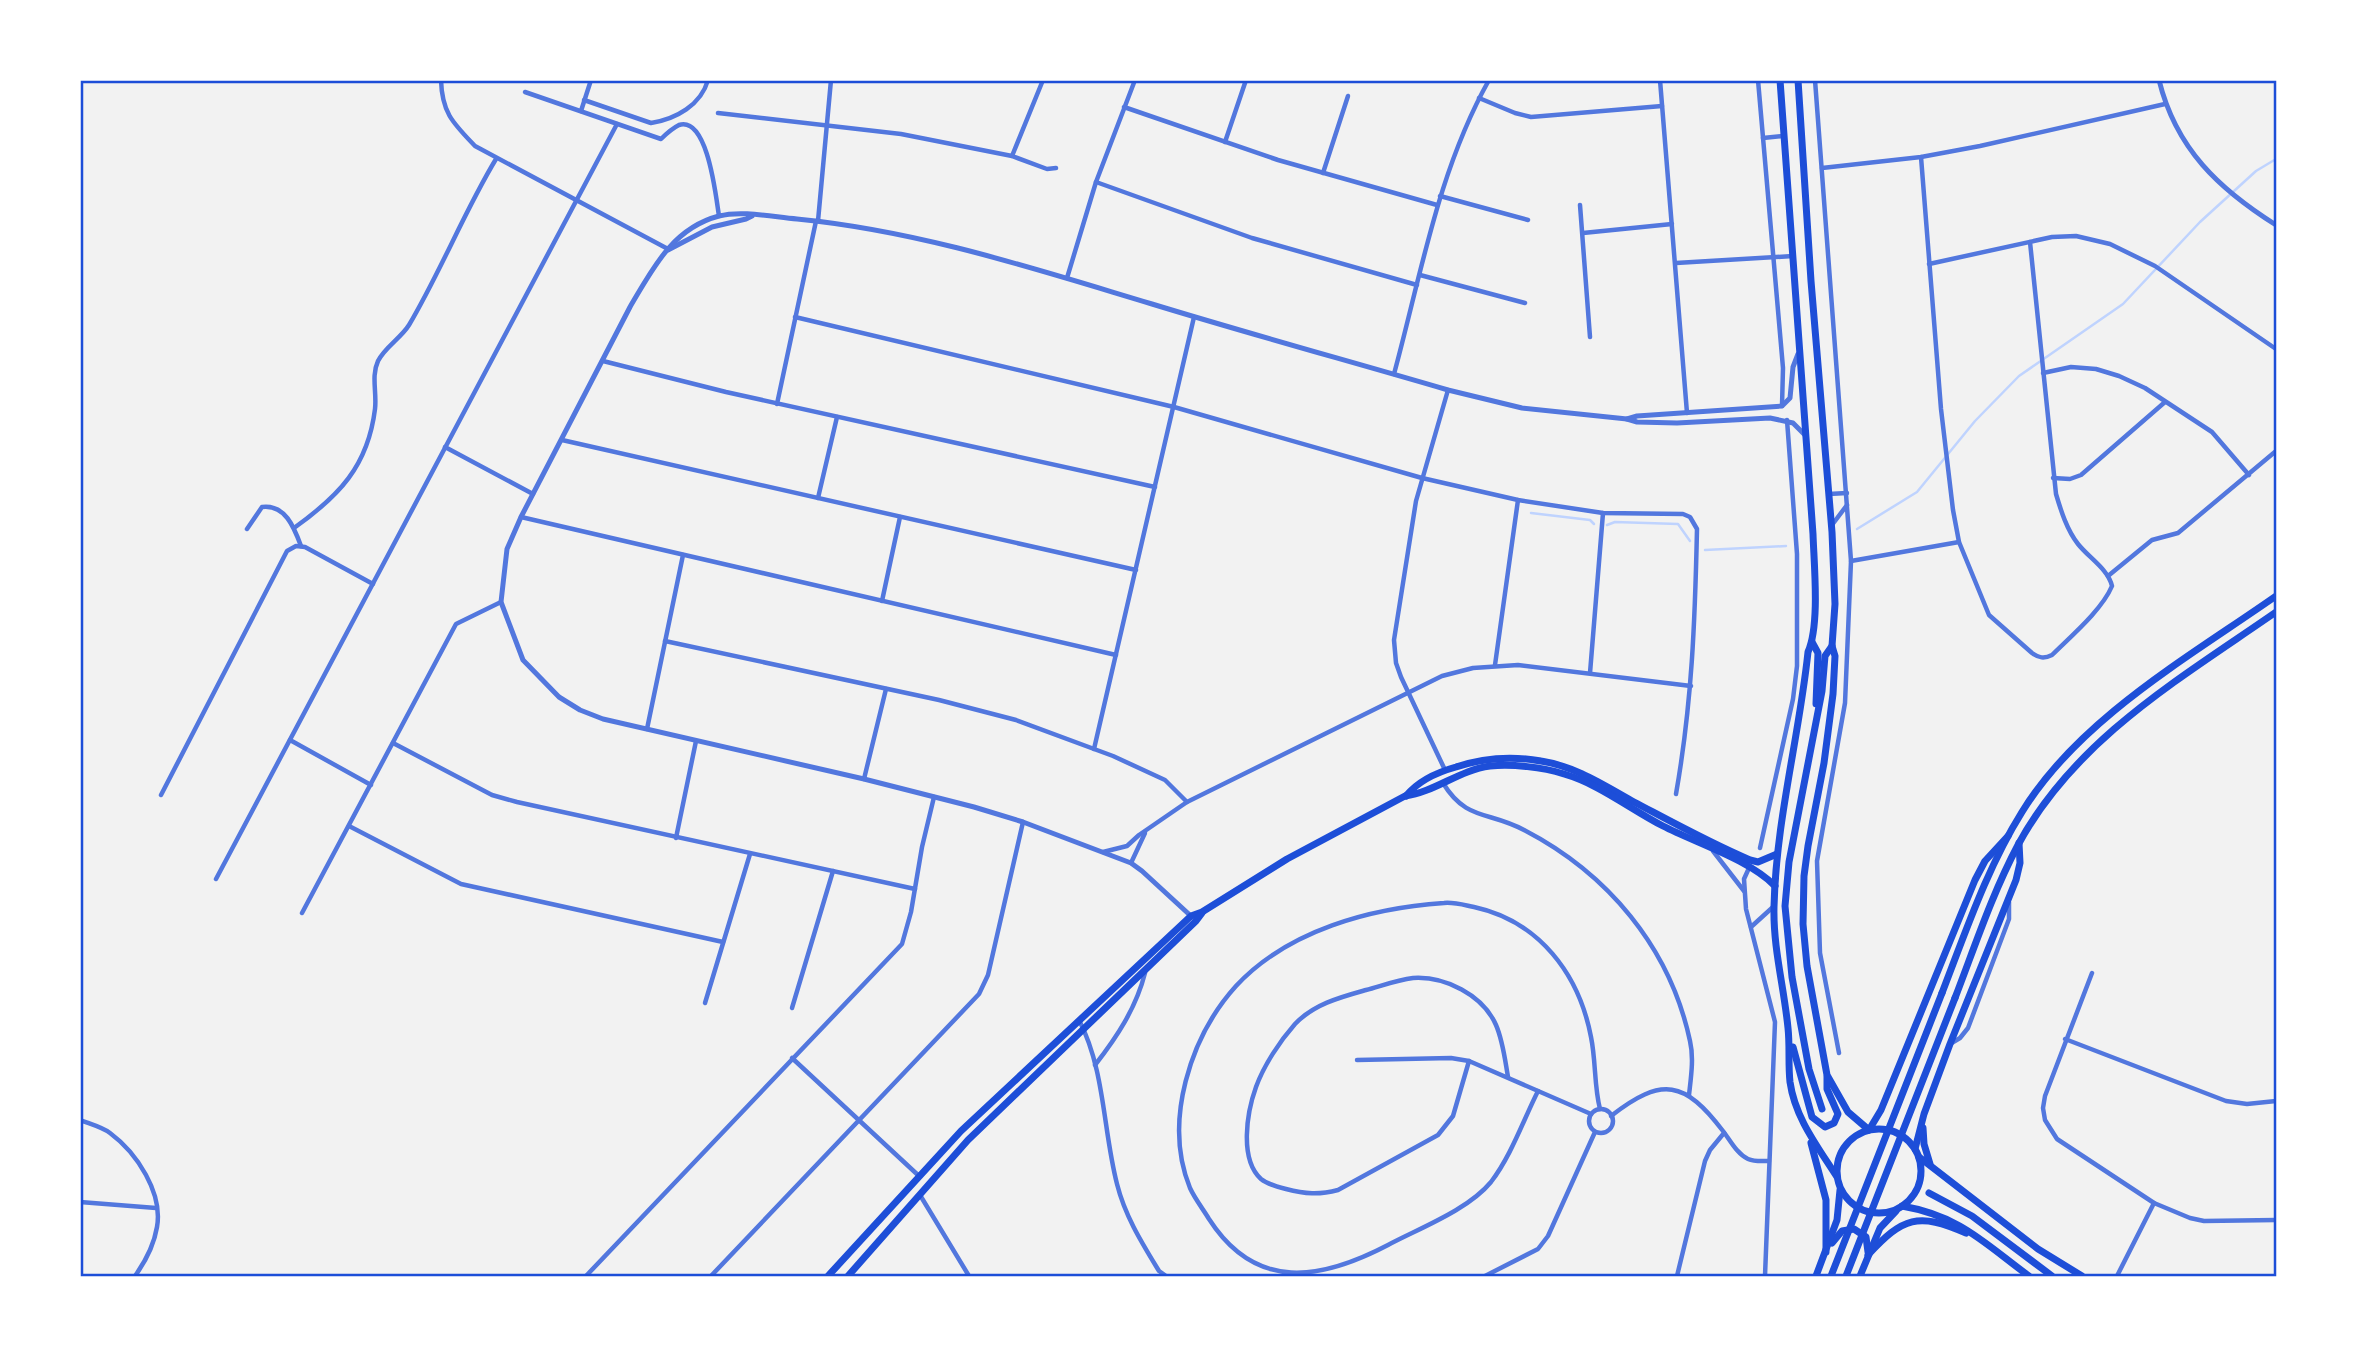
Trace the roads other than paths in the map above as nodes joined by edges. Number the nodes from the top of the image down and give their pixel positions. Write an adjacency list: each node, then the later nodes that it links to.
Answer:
1 (441, 80): 31 (street)
2 (591, 80): 18 (street)
3 (708, 80): 18 (street)
4 (831, 80): 25 (street)
5 (1043, 80): 29 (street)
6 (1135, 80): 21 (street)
7 (1246, 80): 28 (street)
8 (1489, 80): 17 (street)
9 (1660, 80): 20 (street)
10 (1758, 80): 27 (street)
11 (1780, 80): 26 (main road)
12 (1798, 80): 84 (main road)
13 (1815, 80): 33 (street)
14 (2159, 80): 19 (street)
15 (524, 92): 22 (street)
16 (1348, 96): 34 (street)
17 (1479, 98): 20 (street); 36 (street)
18 (584, 100): 22 (street)
19 (2165, 104): 30 (street); 45 (street)
20 (1662, 106): 44 (street)
21 (1124, 107): 28 (street); 35 (street)
22 (580, 111): 24 (street)
23 (718, 113): 25 (street)
24 (617, 124): 37 (street); 40 (street)
25 (827, 126): 29 (street); 43 (street)
26 (1784, 136): 27 (street); 49 (main road)
27 (1763, 138): 50 (street)
28 (1225, 143): 34 (street)
29 (1012, 156): 32 (street)
30 (1921, 157): 33 (street); 52 (street)
31 (496, 159): 37 (street); 92 (street)
32 (1056, 168)
33 (1822, 169): 82 (street)
34 (1323, 173): 38 (street)
35 (1096, 182): 54 (street); 55 (street)
36 (1440, 196): 38 (street); 42 (street)
37 (576, 202): 48 (street); 76 (street)
38 (1437, 205): 53 (street)
39 (1580, 205): 46 (street)
40 (719, 216): 41 (street); 48 (street)
41 (752, 216): 43 (street); 48 (street)
42 (1528, 220)
43 (817, 221): 54 (street); 57 (street)
44 (1672, 224): 46 (street); 51 (street)
45 (2277, 225)
46 (1582, 233): 59 (street)
47 (2030, 242): 52 (street); 60 (street); 63 (street)
48 (668, 250): 62 (street)
49 (1793, 256): 50 (street); 61 (main road)
50 (1774, 257): 51 (street); 68 (street)
51 (1676, 263): 70 (street)
52 (1929, 264): 94 (street)
53 (1420, 275): 55 (street); 56 (street)
54 (1067, 278): 58 (street)
55 (1417, 285): 64 (street)
56 (1525, 303)
57 (795, 317): 67 (street); 69 (street)
58 (1194, 317): 64 (street); 69 (street)
59 (1590, 337)
60 (2277, 349)
61 (1800, 351): 68 (street); 74 (main road)
62 (603, 361): 67 (street); 75 (street)
63 (2043, 370): 66 (street); 80 (street)
64 (1394, 374): 65 (street)
65 (1448, 390): 72 (street); 79 (street)
66 (2165, 402): 78 (street); 80 (street)
67 (777, 404): 71 (street)
68 (1782, 406): 70 (street)
69 (1174, 407): 79 (street); 81 (street)
70 (1687, 413): 72 (street)
71 (836, 417): 81 (street); 85 (street)
72 (1627, 419): 73 (street)
73 (1787, 420): 74 (street); 135 (street)
74 (1805, 435): 106 (main road)
75 (562, 440): 83 (street); 85 (street)
76 (445, 447): 83 (street); 100 (street)
77 (2277, 452): 78 (street)
78 (2249, 475): 99 (street)
79 (1422, 478): 86 (street); 113 (street)
80 (2053, 478): 99 (street)
81 (1155, 487): 98 (street)
82 (1847, 493): 84 (street); 87 (street)
83 (533, 494): 89 (street)
84 (1828, 494): 91 (main road)
85 (818, 498): 90 (street)
86 (1518, 500): 88 (street); 109 (street)
87 (1847, 504): 91 (street); 97 (street)
88 (1603, 513): 110 (street); 111 (street)
89 (521, 517): 96 (street); 102 (street)
90 (900, 517): 98 (street); 103 (street)
91 (1832, 525): 107 (main road)
92 (294, 528): 93 (street); 95 (street)
93 (247, 529)
94 (1959, 542): 97 (street); 99 (street)
95 (301, 545): 100 (street); 125 (street)
96 (683, 555): 103 (street); 105 (street)
97 (1851, 561): 160 (street)
98 (1136, 570): 108 (street)
99 (2108, 576)
100 (373, 584): 116 (street)
101 (2277, 596): 132 (main road)
102 (501, 601): 115 (street); 118 (street)
103 (883, 601): 108 (street)
104 (2277, 612): 134 (main road)
105 (665, 641): 112 (street); 115 (street)
106 (1812, 642): 114 (main road); 139 (main road)
107 (1832, 646): 114 (main road); 165 (main road)
108 (1116, 655): 119 (street)
109 (1495, 666): 110 (street); 113 (street)
110 (1590, 673): 111 (street)
111 (1691, 686): 124 (street)
112 (886, 689): 119 (street); 121 (street)
113 (1408, 691): 120 (street); 128 (street)
114 (1816, 719): 171 (main road)
115 (647, 729): 117 (street)
116 (290, 740): 123 (street); 143 (street)
117 (696, 741): 121 (street); 133 (street)
118 (393, 743): 123 (street); 133 (street)
119 (1094, 749): 128 (street)
120 (1445, 770): 127 (main road); 139 (main road)
121 (864, 779): 126 (street)
122 (1443, 782): 127 (main road); 136 (main road); 168 (street)
123 (372, 785): 130 (street)
124 (1676, 794)
125 (161, 795)
126 (934, 796): 129 (street); 145 (street)
127 (1405, 796): 149 (main road)
128 (1187, 802): 131 (street)
129 (1023, 822): 137 (street); 176 (street)
130 (349, 826): 148 (street); 151 (street)
131 (1145, 832): 137 (street); 140 (street)
132 (2008, 836): 177 (main road); 207 (main road)
133 (676, 838): 138 (street)
134 (2019, 844): 173 (main road); 208 (main road)
135 (1760, 848)
136 (1711, 849): 141 (main road); 146 (street)
137 (1103, 852): 140 (street)
138 (750, 854): 142 (street); 151 (street)
139 (1777, 854): 144 (main road)
140 (1130, 863): 149 (street)
141 (1749, 867): 144 (main road); 146 (street)
142 (833, 872): 145 (street); 155 (street)
143 (216, 879)
144 (1775, 886): 147 (main road)
145 (915, 889): 161 (street)
146 (1745, 892): 150 (street)
147 (1774, 906): 150 (street); 158 (main road)
148 (302, 913)
149 (1194, 919): 152 (main road); 156 (main road)
150 (1750, 927): 182 (street)
151 (723, 942): 154 (street)
152 (1146, 969): 157 (main road); 164 (street)
153 (2091, 973): 159 (street)
154 (705, 1003)
155 (792, 1008)
156 (1079, 1020): 157 (street); 184 (main road)
157 (1084, 1028): 164 (street); 186 (main road)
158 (1789, 1030): 165 (main road); 179 (main road)
159 (2065, 1039): 169 (street); 189 (street)
160 (1839, 1053)
161 (792, 1058): 176 (street); 197 (street)
162 (1357, 1060): 163 (street)
163 (1469, 1061): 166 (street); 166 (street)
164 (1095, 1065): 202 (street)
165 (1828, 1075): 177 (main road)
166 (1508, 1077): 167 (street)
167 (1538, 1091): 170 (street); 172 (street)
168 (1689, 1095): 174 (street); 180 (street)
169 (2277, 1101)
170 (1600, 1109): 172 (street); 174 (street)
171 (1822, 1110)
172 (1591, 1114): 178 (street)
173 (1924, 1114): 181 (main road); 183 (main road)
174 (1611, 1116): 178 (street)
175 (80, 1121): 191 (street)
176 (859, 1121): 184 (street); 198 (street)
177 (1869, 1130): 181 (main road); 185 (main road)
178 (1595, 1132): 203 (street)
179 (1807, 1132): 185 (main road); 194 (main road)
180 (1724, 1133): 182 (street); 204 (street)
181 (1917, 1153): 183 (main road); 190 (main road)
182 (1769, 1161): 205 (street)
183 (1930, 1165): 212 (main road)
184 (920, 1177): 199 (main road)
185 (1838, 1181): 190 (main road); 194 (main road)
186 (920, 1194): 200 (main road); 201 (street)
187 (1929, 1194): 211 (main road)
188 (80, 1202): 191 (street)
189 (2154, 1203): 192 (street); 213 (street)
190 (1900, 1207): 193 (main road); 195 (main road)
191 (157, 1208): 196 (street)
192 (2277, 1220)
193 (1982, 1241): 195 (main road); 210 (main road)
194 (1826, 1252): 195 (main road); 206 (main road)
195 (1868, 1255): 209 (main road)
196 (135, 1276)
197 (586, 1276)
198 (711, 1276)
199 (828, 1276)
200 (848, 1276)
201 (969, 1276)
202 (1166, 1276)
203 (1485, 1276)
204 (1677, 1276)
205 (1765, 1276)
206 (1816, 1276)
207 (1831, 1276)
208 (1846, 1276)
209 (1860, 1276)
210 (2029, 1276)
211 (2052, 1276)
212 (2082, 1276)
213 (2116, 1276)

